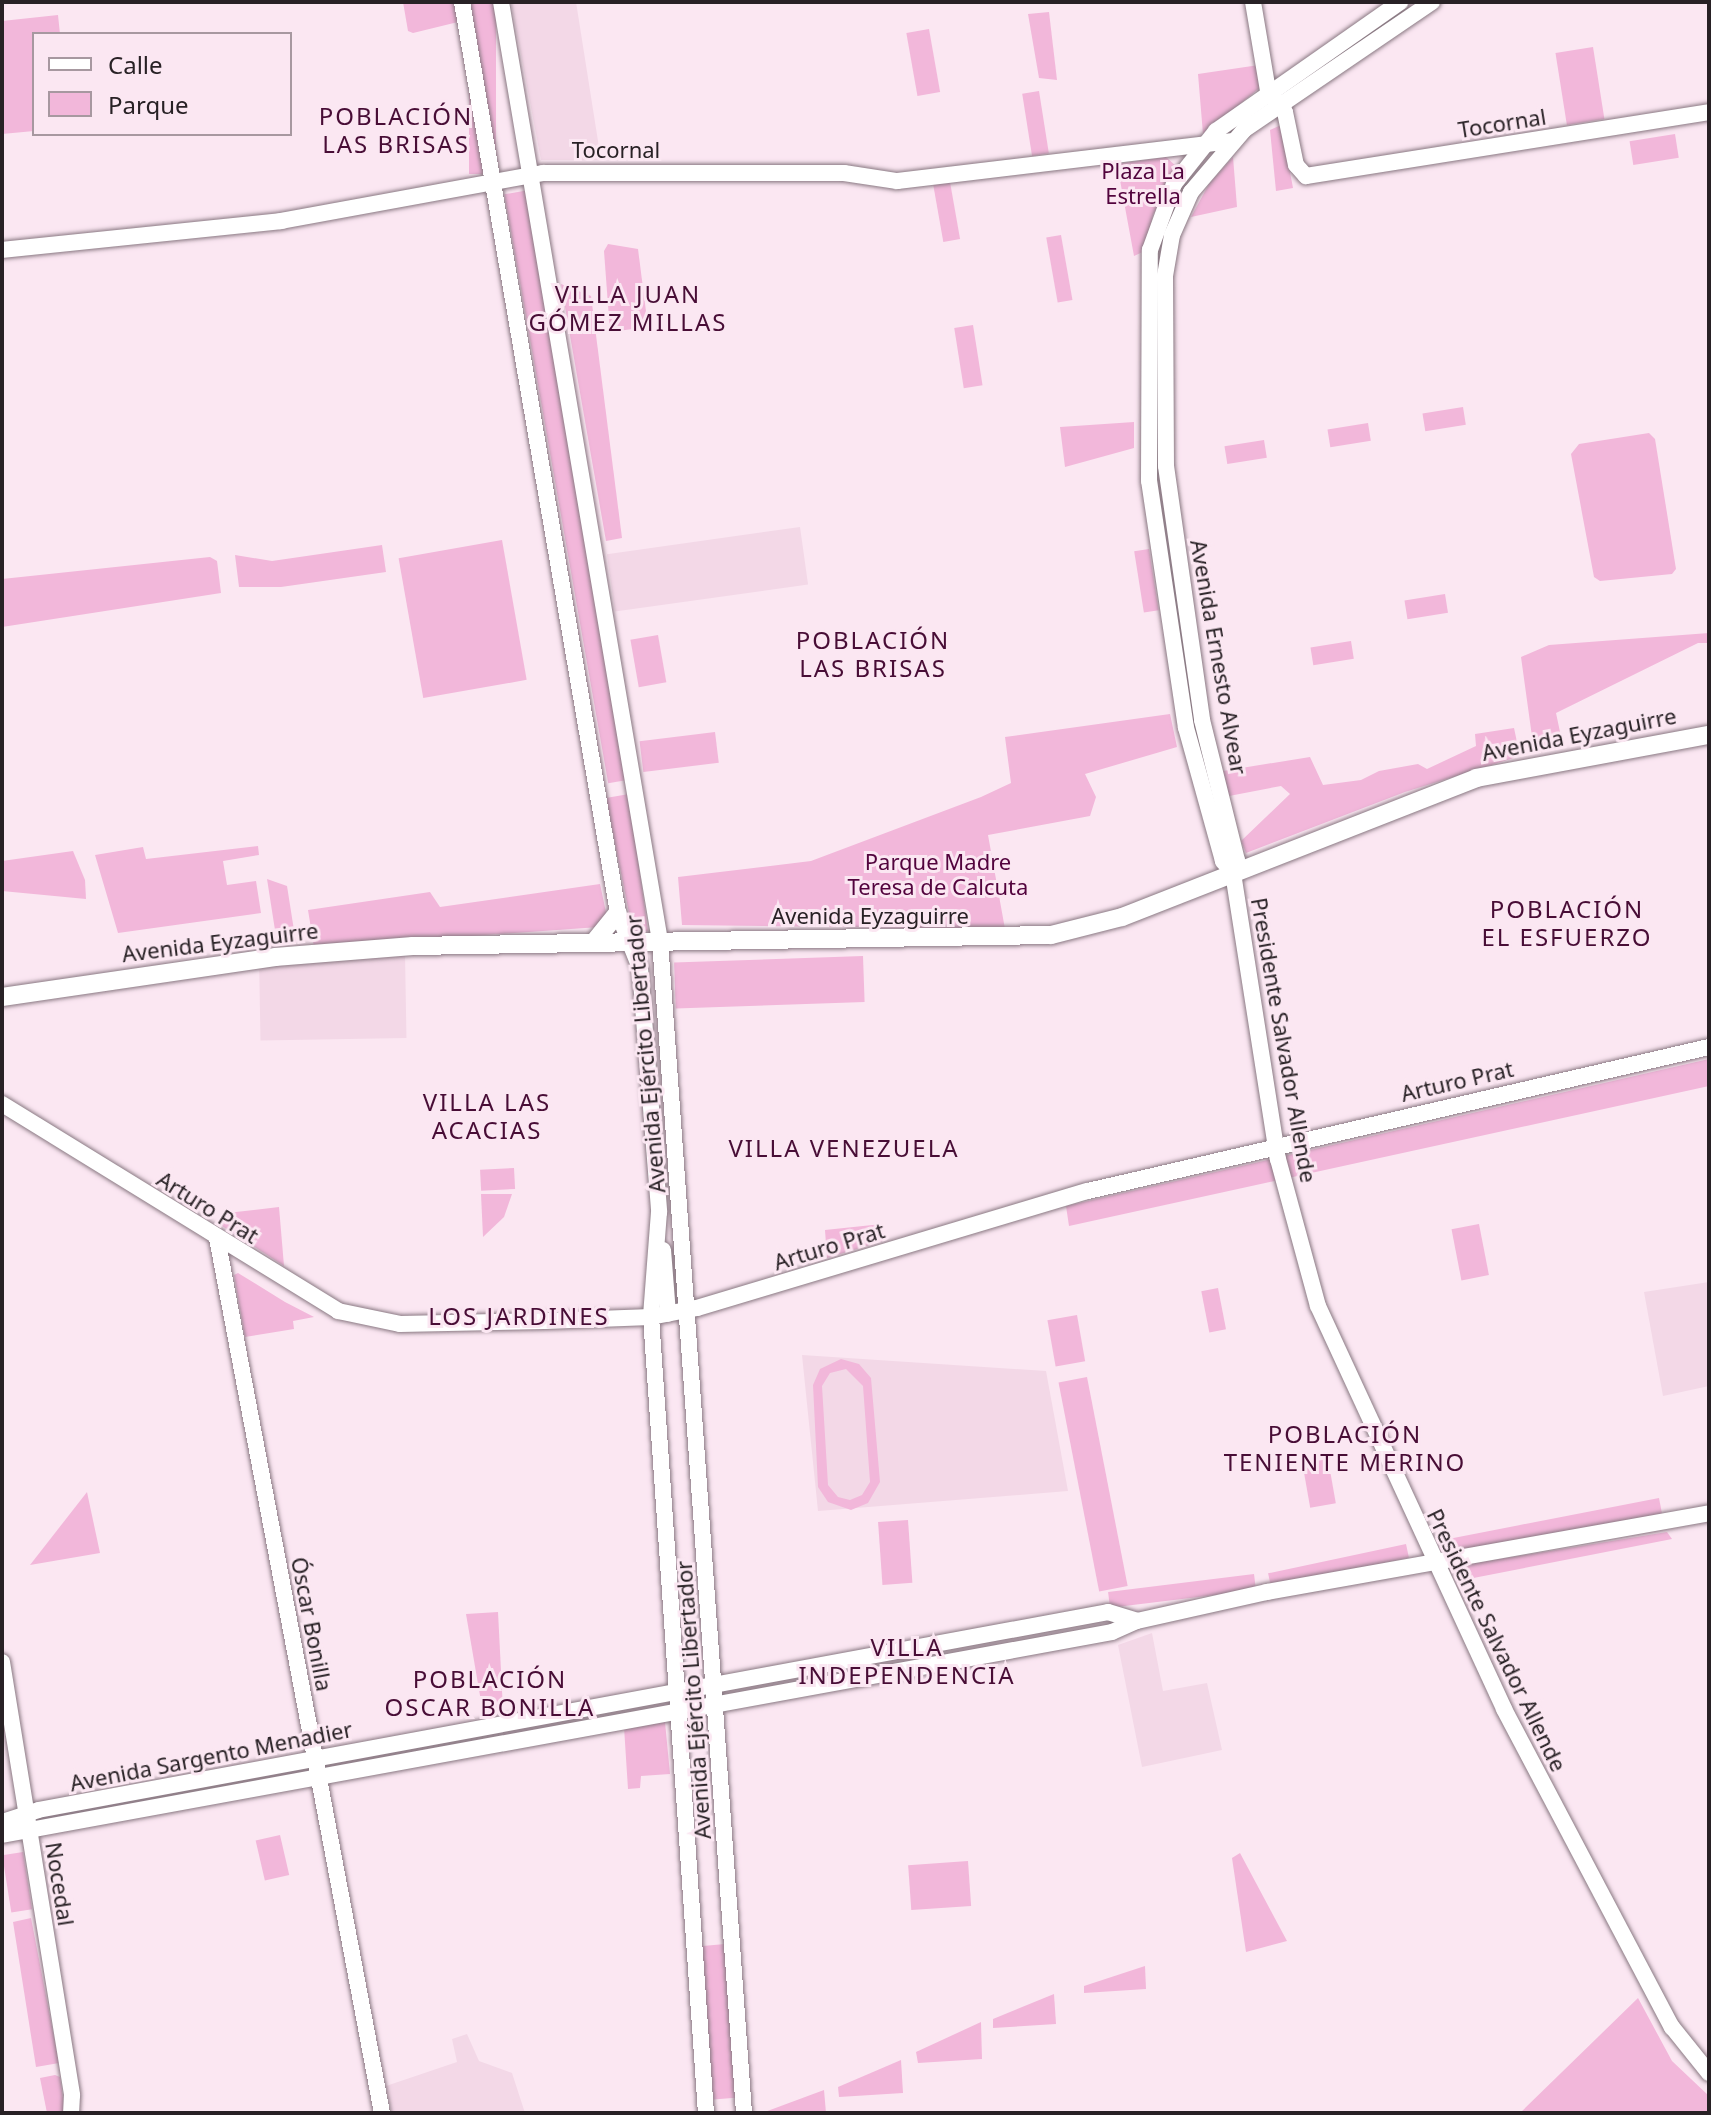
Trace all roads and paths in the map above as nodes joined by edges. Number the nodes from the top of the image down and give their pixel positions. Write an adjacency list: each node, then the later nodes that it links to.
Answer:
1 (462, 2): 14 (main road, Avenida Ejército Libertador)
2 (501, 2): 13 (main road, Avenida Ejército Libertador)
3 (1253, 2): 6 (main road)
4 (1400, 2): 6 (main road, Avenida Ernesto Alvear)
5 (1432, 2): 7 (main road, Avenida Ernesto Alvear)
6 (1268, 91): 7 (main road); 10 (main road, Avenida Ernesto Alvear)
7 (1280, 104): 8 (main road, Tocornal); 9 (main road, Avenida Ernesto Alvear)
8 (1709, 112)
9 (1232, 141): 10 (main road, Tocornal); 17 (main road, Avenida Ernesto Alvear)
10 (1202, 145): 11 (main road, Tocornal); 12 (main road, Avenida Ernesto Alvear)
11 (1167, 150): 12 (main road); 13 (main road, Tocornal)
12 (1185, 167): 17 (main road, Avenida Ernesto Alvear)
13 (531, 176): 14 (main road, Tocornal); 21 (main road, Avenida Ejército Libertador)
14 (493, 186): 15 (main road, Tocornal); 18 (main road, Avenida Ejército Libertador)
15 (2, 250)
16 (1709, 735): 17 (main road, Avenida Eyzaguirre)
17 (1233, 873): 21 (main road, Avenida Eyzaguirre); 27 (main road, Presidente Salvador Allende)
18 (618, 913): 19 (main road); 20 (main road, Avenida Ejército Libertador)
19 (595, 941): 20 (main road, Avenida Eyzaguirre); 22 (main road, Avenida Eyzaguirre)
20 (630, 941): 21 (main road, Avenida Eyzaguirre); 24 (main road, Avenida Ejército Libertador)
21 (660, 941): 25 (main road, Avenida Ejército Libertador)
22 (2, 997)
23 (1709, 1047): 27 (main road, Arturo Prat)
24 (647, 1061): 25 (main road); 30 (main road, Avenida Ejército Libertador)
25 (671, 1092): 29 (main road, Avenida Ejército Libertador)
26 (2, 1104): 28 (main road, Arturo Prat)
27 (1276, 1146): 29 (main road, Arturo Prat); 32 (main road, Presidente Salvador Allende)
28 (217, 1238): 30 (main road, Arturo Prat); 39 (main road, Óscar Bonilla)
29 (687, 1310): 30 (main road, Arturo Prat); 35 (main road, Avenida Ejército Libertador)
30 (660, 1315): 36 (main road, Avenida Ejército Libertador)
31 (1709, 1513): 32 (main road, Avenida Sargento Menadier)
32 (1434, 1562): 33 (main road, Avenida Sargento Menadier); 44 (main road, Presidente Salvador Allende)
33 (1137, 1621): 35 (main road, Avenida Sargento Menadier); 37 (main road, Avenida Sargento Menadier)
34 (2, 1662): 41 (main road, Nocedal)
35 (715, 1685): 36 (main road, Avenida Sargento Menadier); 37 (main road, Avenida Ejército Libertador)
36 (676, 1692): 38 (main road, Avenida Ejército Libertador); 39 (main road, Avenida Sargento Menadier)
37 (716, 1704): 38 (main road, Avenida Sargento Menadier); 48 (main road, Avenida Ejército Libertador)
38 (677, 1711): 40 (main road, Avenida Sargento Menadier); 47 (main road, Avenida Ejército Libertador)
39 (315, 1758): 40 (main road, Óscar Bonilla); 41 (main road, Avenida Sargento Menadier)
40 (318, 1777): 41 (main road, Avenida Sargento Menadier); 46 (main road, Óscar Bonilla)
41 (27, 1821): 42 (main road, Avenida Sargento Menadier); 43 (main road, Avenida Sargento Menadier); 45 (main road, Nocedal)
42 (2, 1822)
43 (2, 1835)
44 (1709, 2073)
45 (71, 2113)
46 (382, 2113)
47 (706, 2113)
48 (744, 2113)

